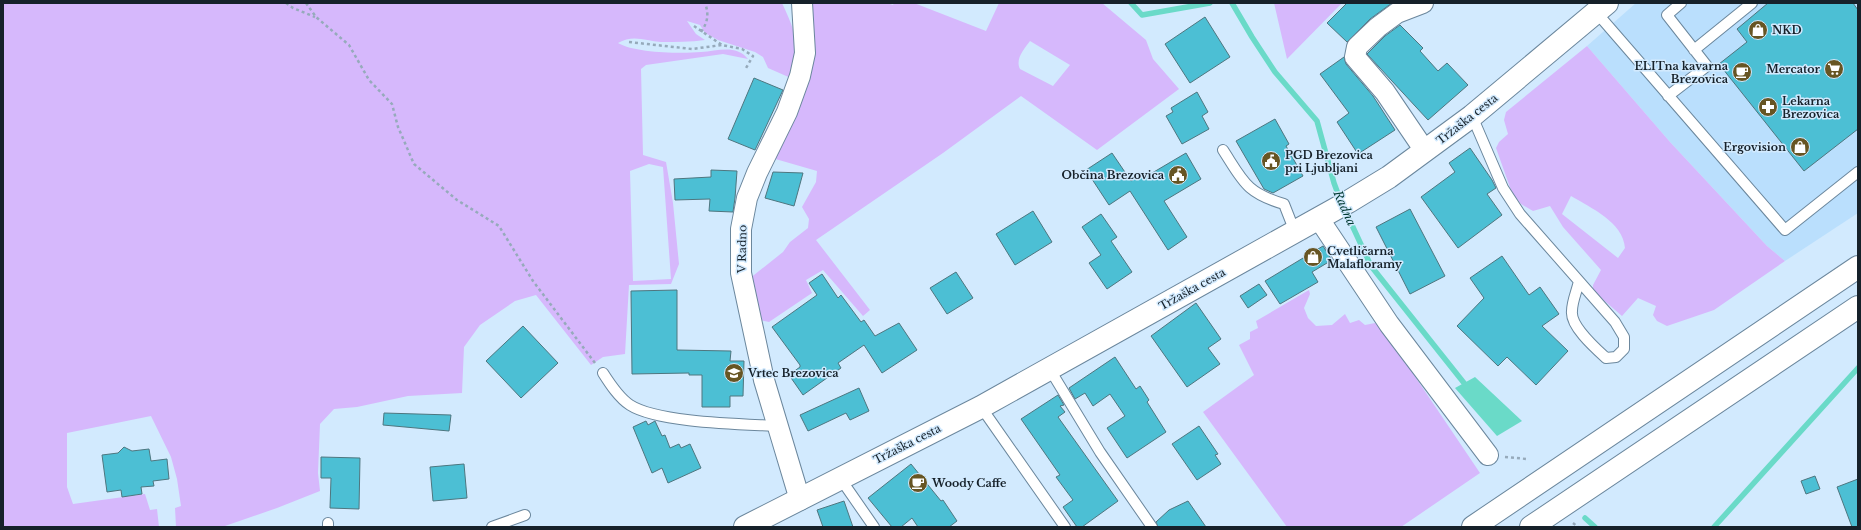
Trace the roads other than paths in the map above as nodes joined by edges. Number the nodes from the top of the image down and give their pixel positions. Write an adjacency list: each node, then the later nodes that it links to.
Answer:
1 (1423, 3): 10 (street)
2 (1681, 3): 6 (lane)
3 (1752, 3): 6 (lane)
4 (1597, 6): 7 (lane); 8 (main road, Tržaška cesta)
5 (801, 8): 20 (street, V Radno)
6 (1694, 50): 7 (lane)
7 (1668, 96): 11 (lane)
8 (1472, 116): 10 (main road, Tržaška cesta); 15 (lane)
9 (1223, 150): 13 (lane)
10 (1425, 151): 12 (main road, Tržaška cesta)
11 (1858, 172)
12 (1334, 210): 13 (main road, Tržaška cesta); 21 (street)
13 (1296, 232): 17 (main road, Tržaška cesta)
14 (1858, 267): 30 (main road)
15 (1579, 281): 15 (lane)
16 (1858, 307): 31 (main road)
17 (1048, 368): 19 (main road, Tržaška cesta); 29 (lane)
18 (603, 373): 20 (lane)
19 (981, 407): 22 (main road, Tržaška cesta); 28 (lane)
20 (778, 426): 23 (street, V Radno)
21 (1488, 455)
22 (840, 478): 23 (main road, Tržaška cesta); 27 (lane)
23 (800, 500): 26 (main road, Tržaška cesta)
24 (525, 515): 25 (lane)
25 (492, 527)
26 (745, 527)
27 (874, 527)
28 (1065, 527)
29 (1152, 527)
30 (1473, 527)
31 (1531, 527)

